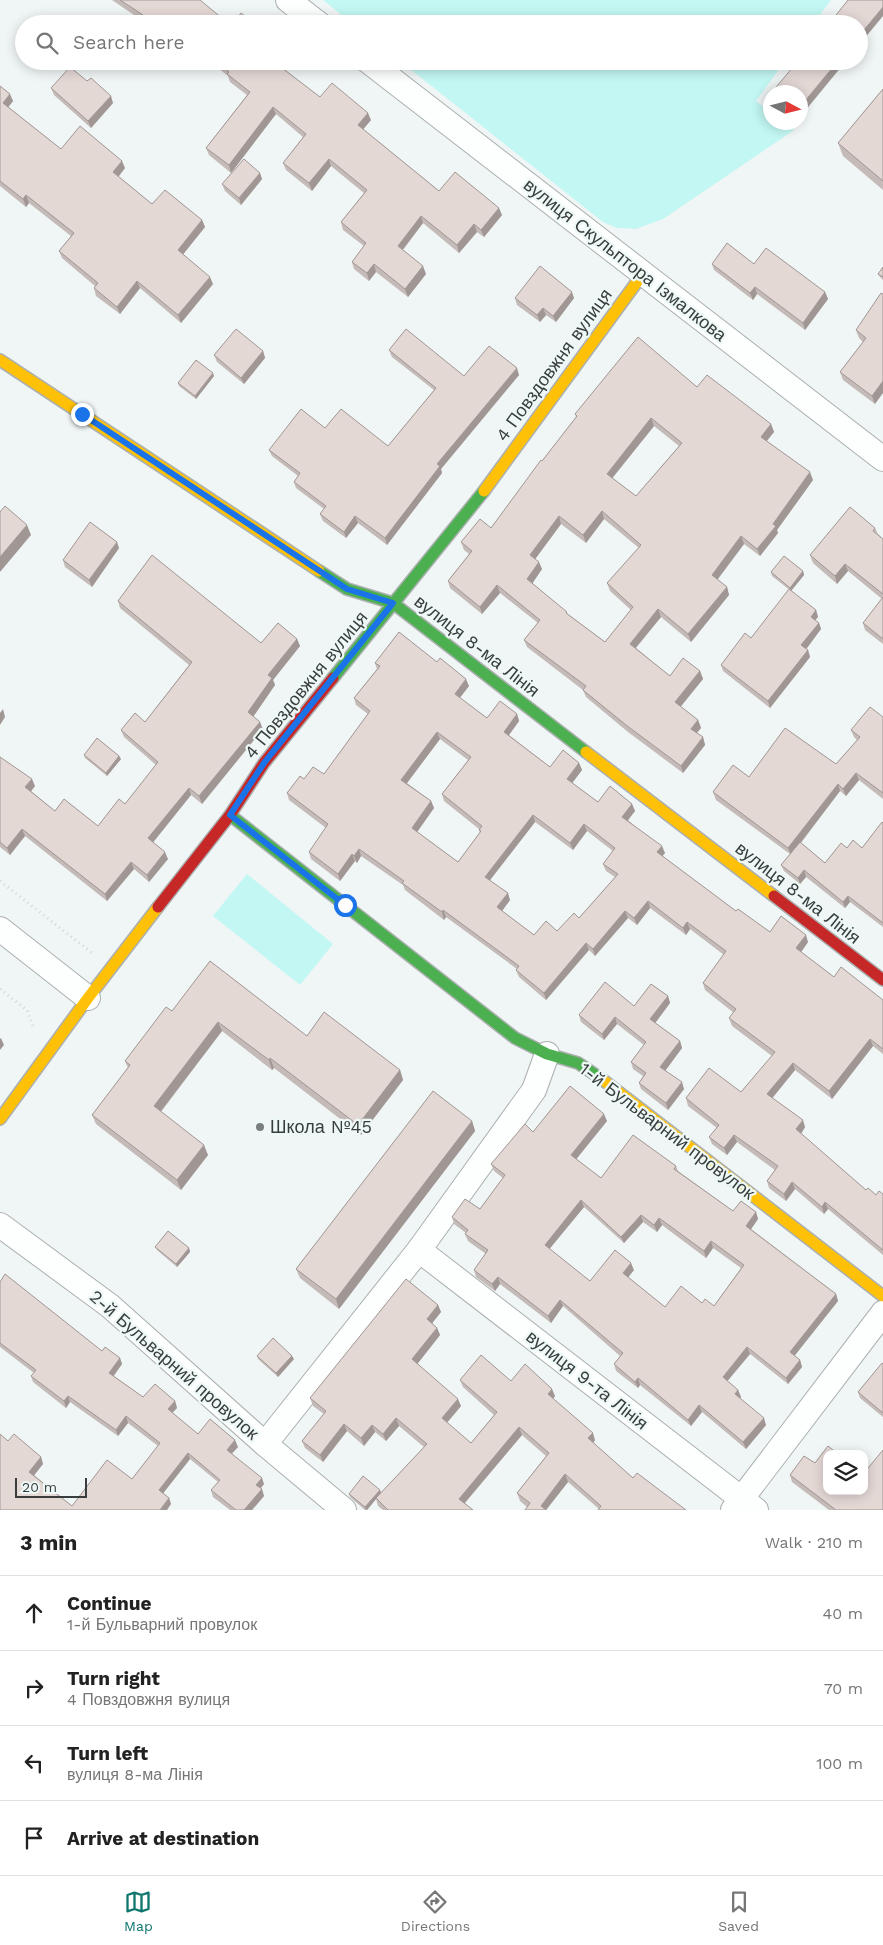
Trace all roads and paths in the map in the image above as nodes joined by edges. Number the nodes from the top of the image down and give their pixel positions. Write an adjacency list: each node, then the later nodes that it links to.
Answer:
1 (288, 0): 2 (street)
2 (307, 15)
3 (380, 70): 4 (street, вулиця Скульптора Ізмалкова)
4 (642, 275): 6 (street, вулиця Скульптора Ізмалкова); 7 (street, 4 Повздовжня вулиця)
5 (0, 360): 7 (street, вулиця 8-ма Лінія)
6 (883, 459)
7 (393, 603): 8 (street, 4 Повздовжня вулиця); 12 (street, вулиця 8-ма Лінія)
8 (230, 815): 11 (street, 4 Повздовжня вулиця); 15 (street, 1-й Бульварний провулок)
9 (0, 881): 11 (path)
10 (0, 929): 14 (street)
11 (112, 969): 14 (street, 4 Повздовжня вулиця)
12 (883, 980)
13 (0, 989): 16 (path)
14 (88, 998): 16 (street, 4 Повздовжня вулиця)
15 (547, 1054): 19 (street); 20 (street, 1-й Бульварний провулок)
16 (44, 1058): 17 (street, 4 Повздовжня вулиця)
17 (0, 1118)
18 (0, 1225): 21 (street, 2-й Бульварний провулок)
19 (419, 1250): 21 (street); 22 (street, вулиця 9-та Лінія)
20 (883, 1311): 22 (street)
21 (265, 1444): 23 (street, 2-й Бульварний провулок)
22 (744, 1506)
23 (344, 1510)

